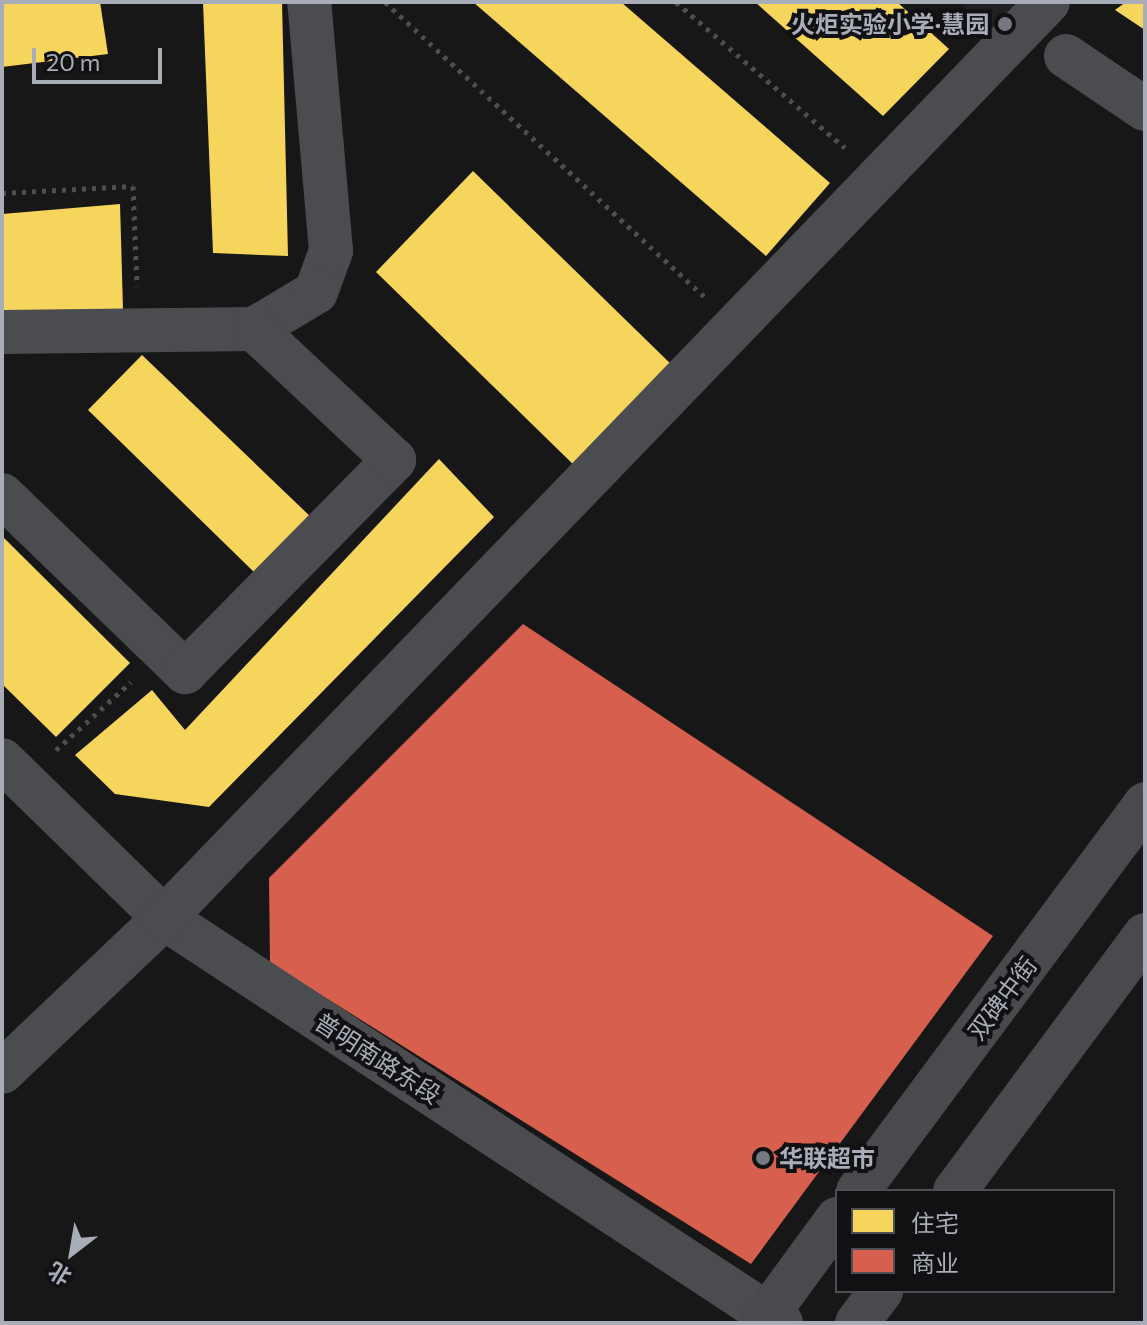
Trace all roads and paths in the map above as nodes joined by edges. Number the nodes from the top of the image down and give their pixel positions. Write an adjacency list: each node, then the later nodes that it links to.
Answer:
1 (309, 2): 10 (street)
2 (385, 2): 9 (path)
3 (676, 2): 7 (path)
4 (1048, 2): 7 (street)
5 (1066, 56): 6 (street)
6 (1145, 109)
7 (878, 177): 17 (street)
8 (2, 193): 11 (path)
9 (711, 303)
10 (254, 329): 11 (street); 14 (street)
11 (139, 330): 12 (street)
12 (2, 332)
13 (2, 495): 14 (street)
14 (164, 651): 15 (path)
15 (12, 770): 17 (street, 普明南路东段)
16 (1145, 804): 20 (main road, 双碑中街)
17 (164, 918): 19 (street); 24 (street, 普明南路东段)
18 (1145, 935): 21 (main road)
19 (2, 1072)
20 (859, 1189)
21 (956, 1189)
22 (835, 1222): 24 (main road)
23 (880, 1293): 25 (main road)
24 (770, 1319)
25 (857, 1323)

